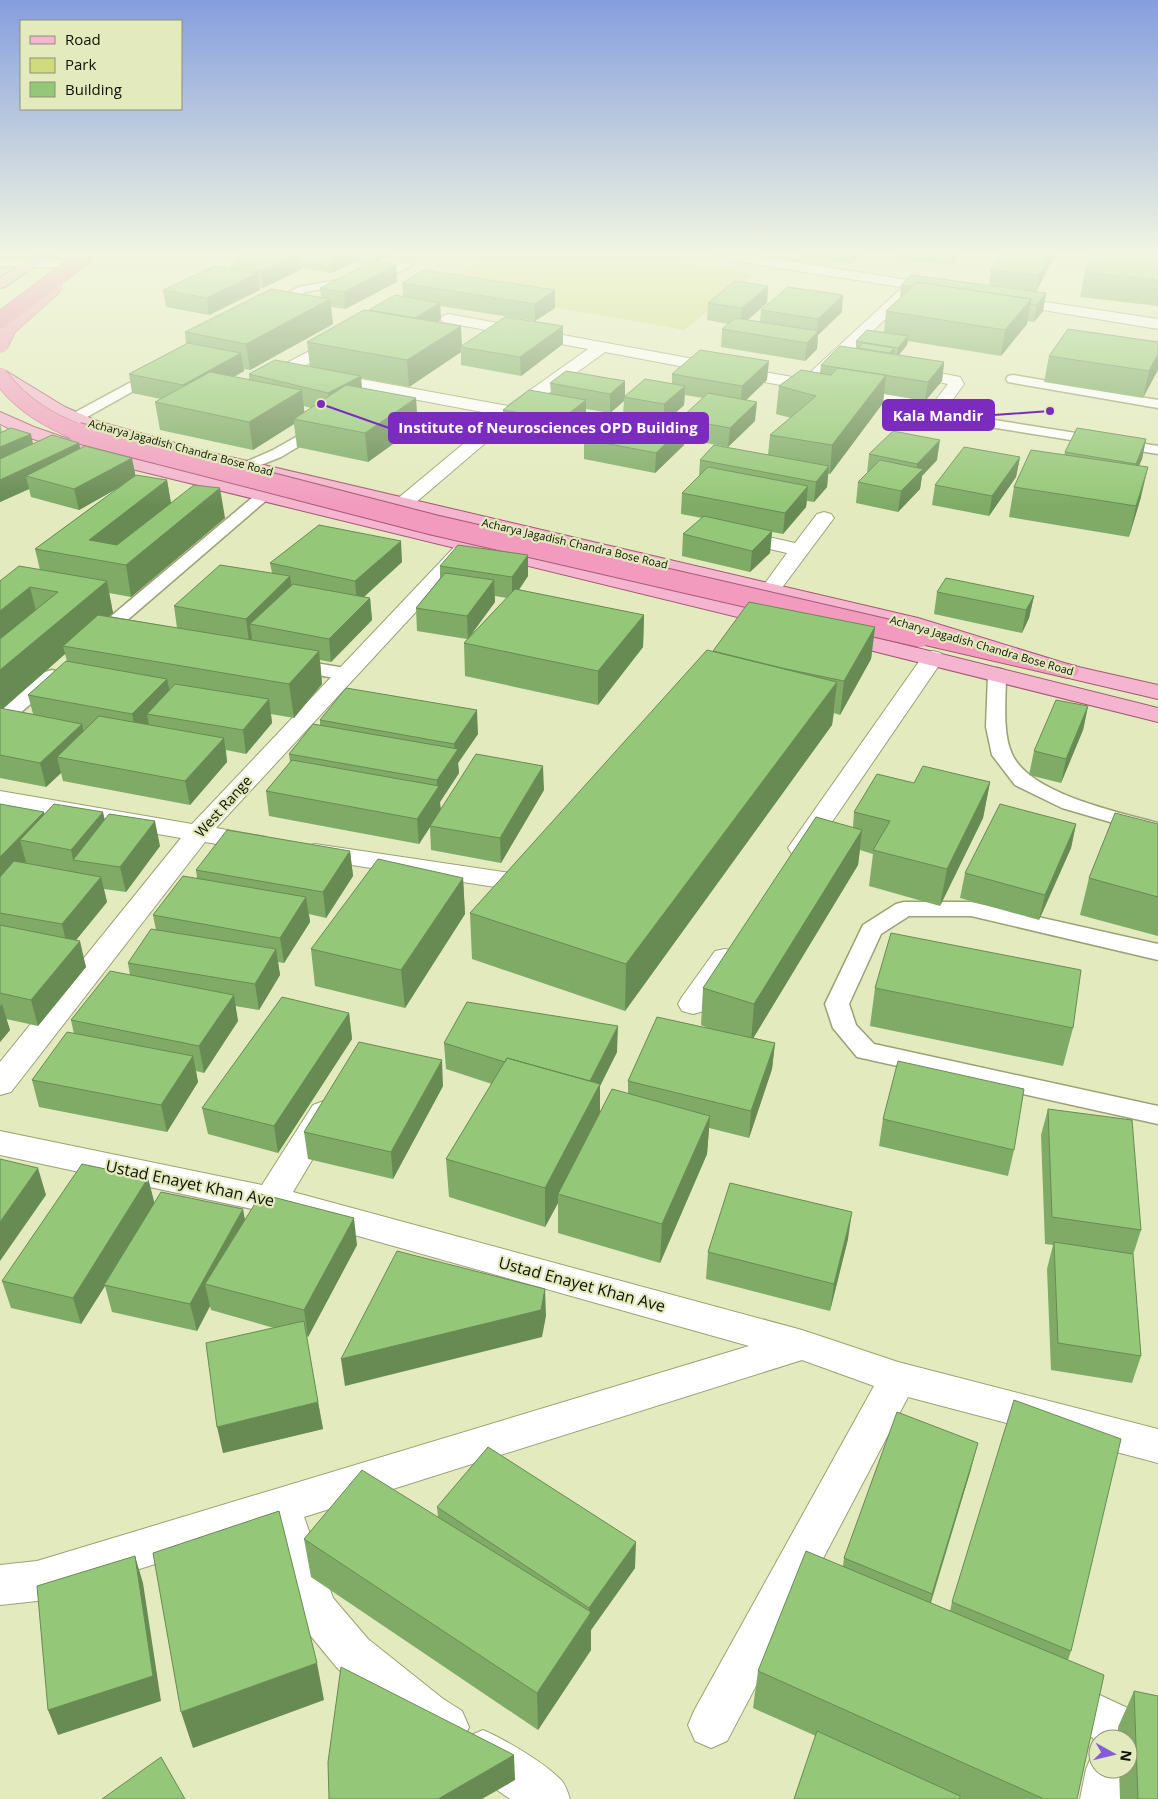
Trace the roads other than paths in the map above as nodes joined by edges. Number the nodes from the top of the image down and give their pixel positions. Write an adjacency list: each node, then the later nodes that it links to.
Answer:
1 (342, 339): 15 (street)
2 (558, 339): 4 (street)
3 (856, 339): 5 (street)
4 (602, 347): 11 (street); 15 (street)
5 (834, 360): 6 (street); 11 (street)
6 (853, 363)
7 (168, 365): 18 (lane)
8 (891, 369): 12 (street)
9 (0, 375): 18 (main road, Acharya Jagadish Chandra Bose Road); 34 (highway, bridge)
10 (1013, 379): 13 (lane)
11 (806, 385): 14 (street)
12 (942, 401)
13 (1158, 404)
14 (926, 406)
15 (511, 412): 25 (street)
16 (329, 415): 23 (lane)
17 (0, 417): 20 (main road, Acharya Jagadish Chandra Bose Road)
18 (75, 418): 23 (main road, Acharya Jagadish Chandra Bose Road)
19 (982, 422): 22 (lane)
20 (46, 443): 21 (street); 24 (main road, Acharya Jagadish Chandra Bose Road)
21 (14, 445)
22 (1158, 450)
23 (248, 466): 25 (main road, Acharya Jagadish Chandra Bose Road)
24 (264, 496): 27 (main road, Acharya Jagadish Chandra Bose Road); 35 (lane)
25 (406, 503): 27 (street); 31 (main road, Acharya Jagadish Chandra Bose Road)
26 (824, 518): 30 (street)
27 (380, 523): 29 (main road, Acharya Jagadish Chandra Bose Road)
28 (715, 532): 30 (street)
29 (467, 545): 32 (main road, Acharya Jagadish Chandra Bose Road); 39 (street, West Range)
30 (800, 550): 31 (street)
31 (771, 589): 38 (main road, Acharya Jagadish Chandra Bose Road)
32 (752, 615): 33 (street); 34 (main road, Acharya Jagadish Chandra Bose Road)
33 (733, 637)
34 (926, 647): 38 (highway); 40 (main road, Acharya Jagadish Chandra Bose Road); 48 (street)
35 (82, 651)
36 (67, 663): 43 (lane)
37 (278, 663): 39 (lane)
38 (1068, 671): 41 (main road, Acharya Jagadish Chandra Bose Road)
39 (345, 674): 46 (street, West Range)
40 (996, 674): 42 (main road, Acharya Jagadish Chandra Bose Road); 45 (lane)
41 (1158, 692)
42 (1158, 715)
43 (0, 720)
44 (0, 799): 46 (street)
45 (1158, 830)
46 (197, 834): 47 (street); 52 (street, West Range)
47 (548, 853)
48 (789, 866)
49 (738, 938): 51 (street)
50 (1158, 952): 54 (lane)
51 (693, 1004)
52 (0, 1084)
53 (337, 1092): 56 (street)
54 (1158, 1115)
55 (0, 1143): 56 (street, Ustad Enayet Khan Ave)
56 (271, 1200): 57 (street, Ustad Enayet Khan Ave)
57 (802, 1345): 58 (street, Ustad Enayet Khan Ave); 60 (street)
58 (898, 1378): 59 (street, Ustad Enayet Khan Ave); 62 (street)
59 (1158, 1446)
60 (279, 1505): 61 (street); 64 (street)
61 (0, 1586)
62 (711, 1725)
63 (1107, 1779): 65 (street)
64 (547, 1799)
65 (1103, 1799)

